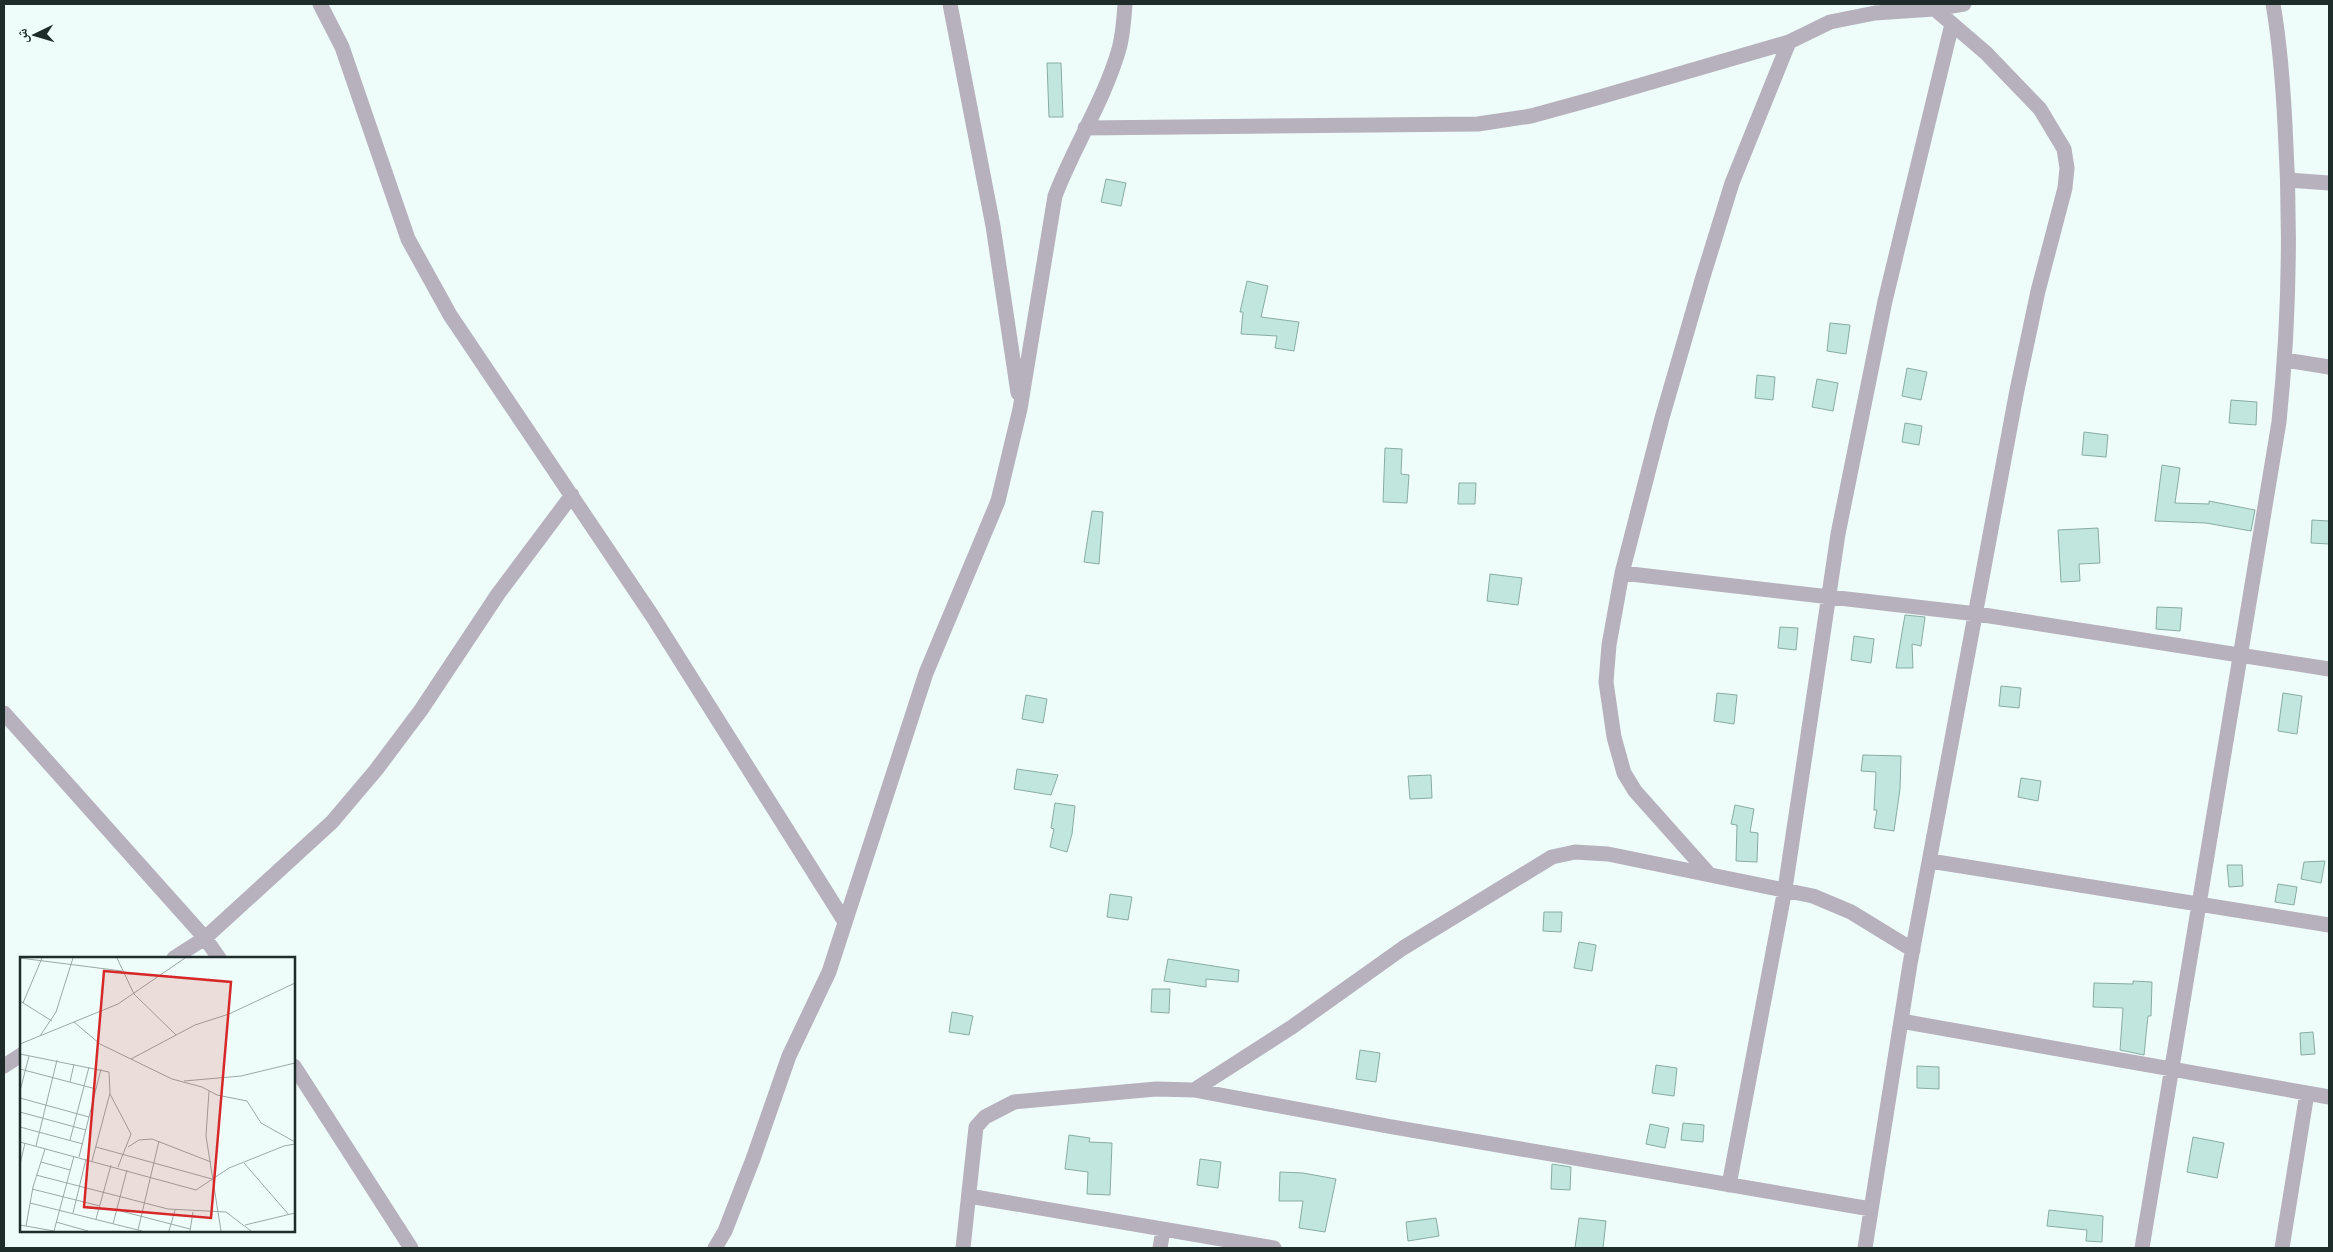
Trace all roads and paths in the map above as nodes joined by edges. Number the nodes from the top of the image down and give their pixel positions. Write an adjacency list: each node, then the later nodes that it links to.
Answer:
1 (320, 4): 15 (street)
2 (950, 4): 14 (street)
3 (1125, 4): 9 (street)
4 (1964, 4): 6 (street)
5 (2273, 4): 10 (street)
6 (1932, 7): 7 (street); 8 (street)
7 (1952, 24): 17 (street); 18 (street)
8 (1788, 42): 9 (street); 16 (street)
9 (1085, 128): 14 (street)
10 (2288, 180): 11 (street); 12 (street)
11 (2329, 182)
12 (2286, 360): 13 (street); 19 (street)
13 (2329, 367)
14 (1020, 409): 26 (street)
15 (572, 495): 26 (street); 28 (street)
16 (1622, 573): 17 (street); 23 (street)
17 (1828, 598): 18 (street); 24 (street)
18 (1977, 614): 19 (street); 22 (street)
19 (2240, 655): 20 (street); 25 (street)
20 (2329, 669)
21 (4, 713): 28 (street)
22 (1930, 861): 25 (street); 29 (street)
23 (1709, 874): 24 (street); 37 (street)
24 (1785, 889): 29 (street); 40 (street)
25 (2199, 903): 27 (street); 36 (street)
26 (846, 922): 45 (street)
27 (2329, 925)
28 (205, 938): 30 (street); 31 (street)
29 (1913, 950): 32 (street)
30 (176, 957)
31 (218, 957)
32 (1901, 1021): 36 (street); 42 (street)
33 (20, 1056): 34 (street)
34 (4, 1066)
35 (295, 1068): 44 (street)
36 (2172, 1069): 38 (street); 50 (street)
37 (1194, 1090): 40 (street); 41 (street)
38 (2307, 1093): 39 (street); 51 (street)
39 (2329, 1097)
40 (1729, 1185): 42 (street)
41 (969, 1196): 43 (street); 46 (street)
42 (1871, 1209): 49 (street)
43 (1163, 1230): 47 (street); 48 (street)
44 (411, 1248)
45 (715, 1248)
46 (963, 1248)
47 (1160, 1248)
48 (1274, 1248)
49 (1865, 1248)
50 (2142, 1248)
51 (2282, 1248)

